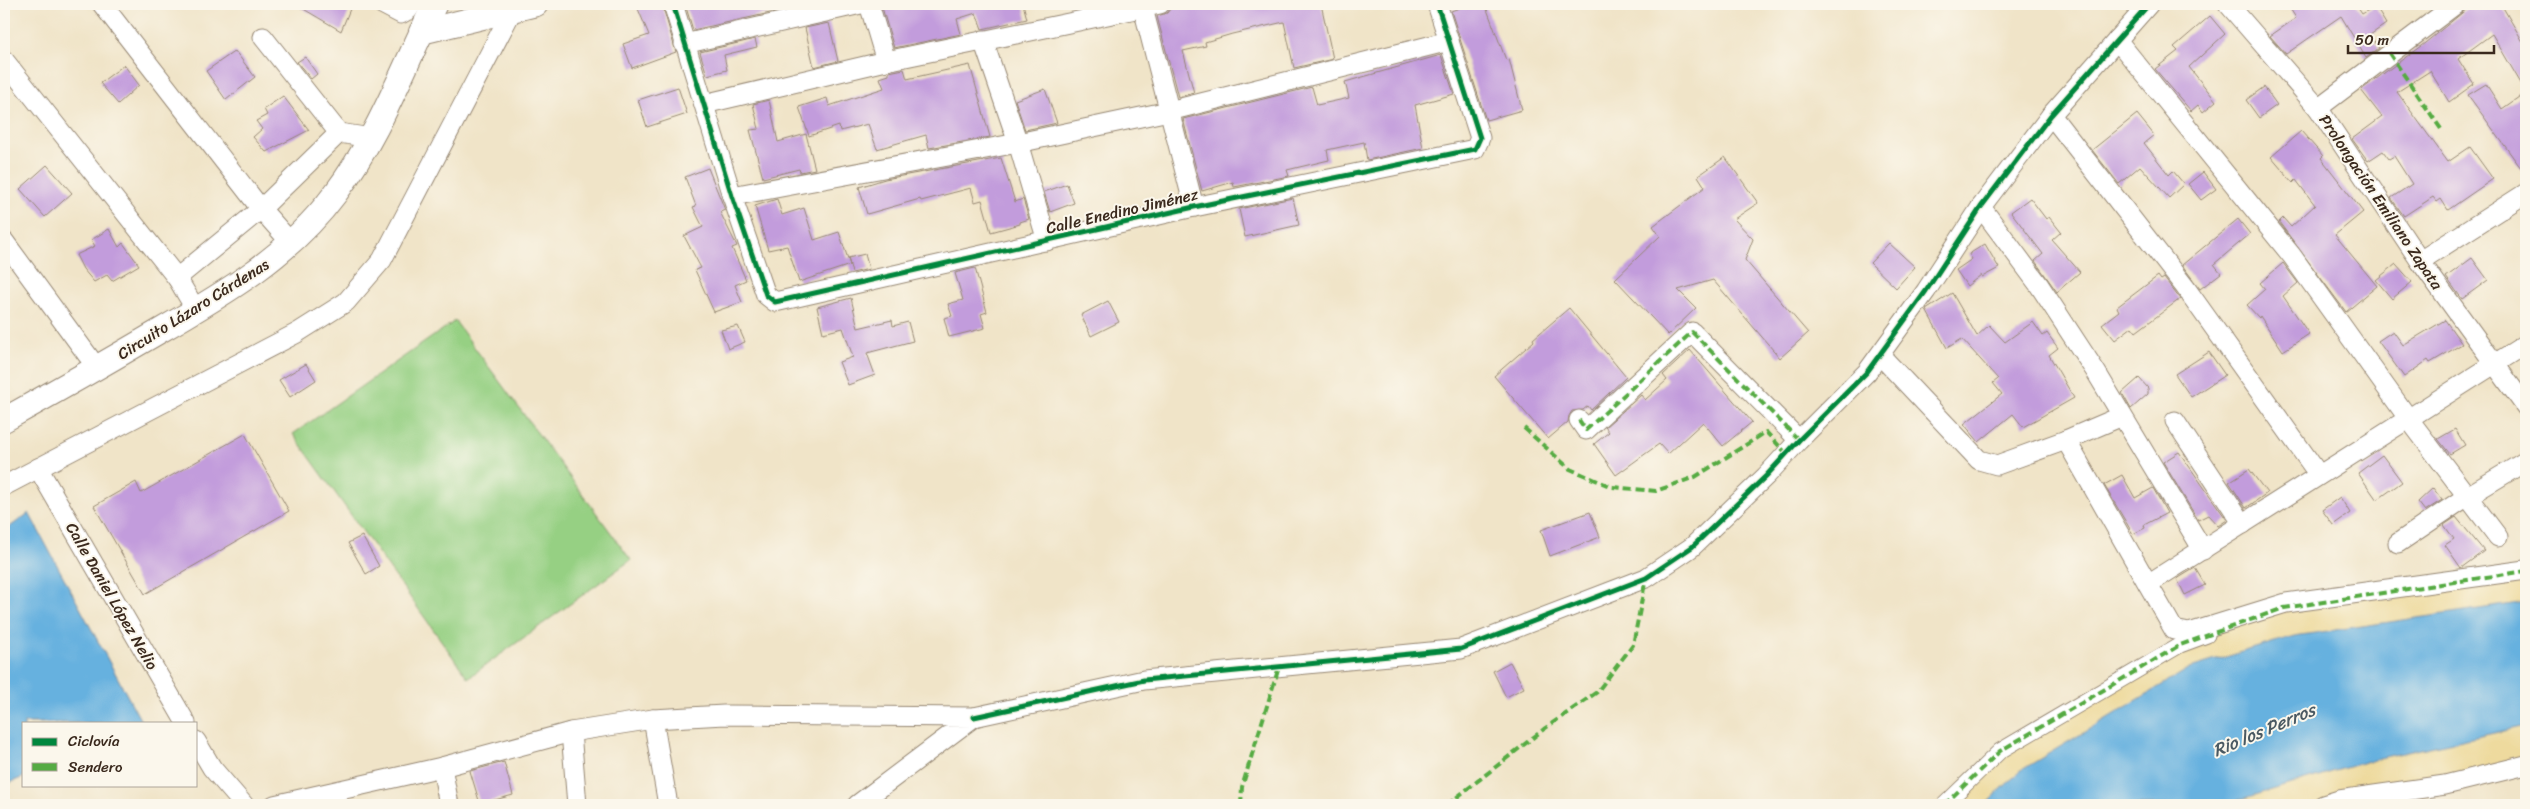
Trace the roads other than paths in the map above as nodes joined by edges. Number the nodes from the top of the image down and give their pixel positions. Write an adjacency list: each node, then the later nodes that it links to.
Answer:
1 (102, 4): 34 (street)
2 (382, 4): 14 (street)
3 (435, 4): 15 (street, Circuito Lázaro Cárdenas)
4 (536, 4): 13 (street)
5 (673, 4): 20 (street)
6 (861, 4): 20 (street)
7 (869, 4): 22 (street)
8 (1437, 4): 19 (street)
9 (2149, 4): 18 (street)
10 (2228, 4): 24 (street, Prolongación Emiliano Zapata)
11 (2456, 4): 24 (street)
12 (1151, 6): 17 (street); 25 (street)
13 (503, 8): 15 (street); 54 (street)
14 (406, 9)
15 (421, 32): 28 (street, Circuito Lázaro Cárdenas)
16 (263, 37): 27 (street)
17 (983, 40): 22 (street); 29 (street)
18 (2117, 40): 26 (street); 47 (street)
19 (1449, 41): 25 (street); 32 (street, Calle Enedino Jiménez)
20 (684, 44): 23 (street)
21 (4, 60): 39 (street)
22 (886, 61): 23 (street)
23 (704, 104): 31 (street)
24 (2318, 108): 38 (street, Prolongación Emiliano Zapata)
25 (1169, 111): 29 (street); 32 (street)
26 (2051, 115): 33 (street); 55 (street)
27 (339, 133): 28 (street); 34 (street)
28 (371, 138): 37 (street, Circuito Lázaro Cárdenas)
29 (1018, 143): 31 (street); 36 (street)
30 (2526, 193): 38 (street)
31 (732, 196): 36 (street, Calle Enedino Jiménez)
32 (1194, 207): 36 (street, Calle Enedino Jiménez)
33 (1981, 207): 42 (street); 46 (street)
34 (261, 210): 37 (street); 39 (street)
35 (4, 241): 44 (street)
36 (1047, 241)
37 (292, 244): 40 (street, Circuito Lázaro Cárdenas)
38 (2420, 261): 43 (street, Prolongación Emiliano Zapata)
39 (176, 278): 40 (street)
40 (196, 310): 44 (street, Circuito Lázaro Cárdenas)
41 (2526, 344): 43 (street)
42 (1880, 355): 51 (street); 52 (street)
43 (2494, 365): 45 (street, Prolongación Emiliano Zapata); 47 (street)
44 (97, 368): 48 (street, Circuito Lázaro Cárdenas)
45 (2526, 407)
46 (2122, 416): 52 (street); 61 (street)
47 (2408, 418): 55 (street); 57 (street)
48 (4, 420)
49 (1579, 420): 51 (street)
50 (2175, 421): 58 (street)
51 (1798, 440): 64 (street)
52 (2066, 440): 63 (street)
53 (2526, 462): 57 (street)
54 (38, 468): 56 (street); 66 (street, Calle Daniel López Nelio)
55 (2319, 475): 58 (street)
56 (4, 486)
57 (2466, 497): 59 (street); 60 (street)
58 (2243, 524): 61 (street)
59 (2498, 537)
60 (2398, 543)
61 (2203, 550): 63 (street)
62 (2526, 571): 63 (street); 78 (street)
63 (2148, 584)
64 (974, 717): 65 (street); 77 (street)
65 (653, 719): 67 (street); 76 (street)
66 (185, 722)
67 (571, 732): 70 (street); 75 (street)
68 (198, 744): 72 (street)
69 (2526, 765): 71 (street)
70 (442, 767): 73 (street); 74 (street)
71 (2367, 801): 79 (street)
72 (244, 805)
73 (274, 805)
74 (449, 805)
75 (577, 805)
76 (668, 805)
77 (857, 805)
78 (1944, 805)
79 (2323, 805)

